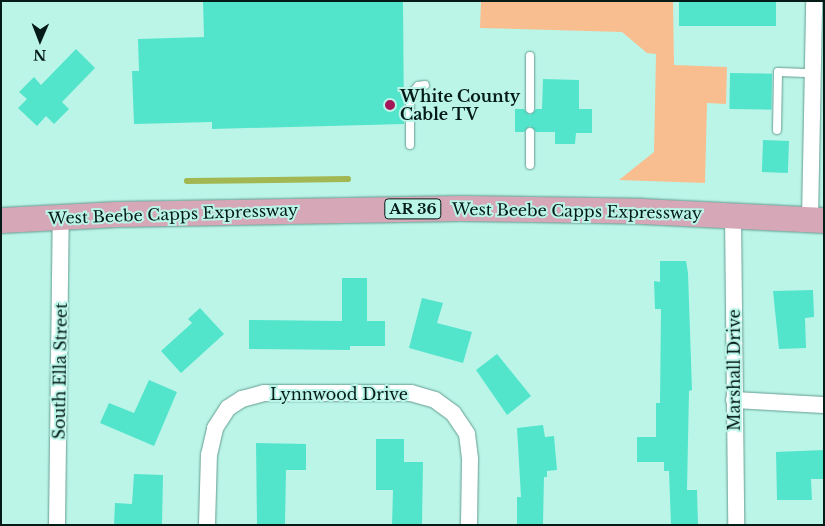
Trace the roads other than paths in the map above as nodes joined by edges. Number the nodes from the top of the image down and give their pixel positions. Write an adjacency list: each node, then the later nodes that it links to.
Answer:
1 (814, 1): 3 (street)
2 (530, 56): 5 (lane)
3 (813, 73): 6 (lane); 13 (street)
4 (425, 85): 8 (lane)
5 (530, 109)
6 (777, 130)
7 (530, 132): 9 (lane)
8 (410, 145)
9 (530, 165)
10 (734, 214): 11 (main road, West Beebe Capps Expressway / AR 36); 13 (main road, West Beebe Capps Expressway / AR 36); 14 (street, Marshall Drive)
11 (60, 217): 12 (main road, West Beebe Capps Expressway / AR 36); 16 (street, South Ella Street)
12 (1, 220)
13 (817, 220)
14 (734, 400): 15 (street); 19 (street, Marshall Drive)
15 (824, 405)
16 (57, 525)
17 (207, 525): 18 (street, Lynnwood Drive)
18 (469, 525)
19 (736, 525)

